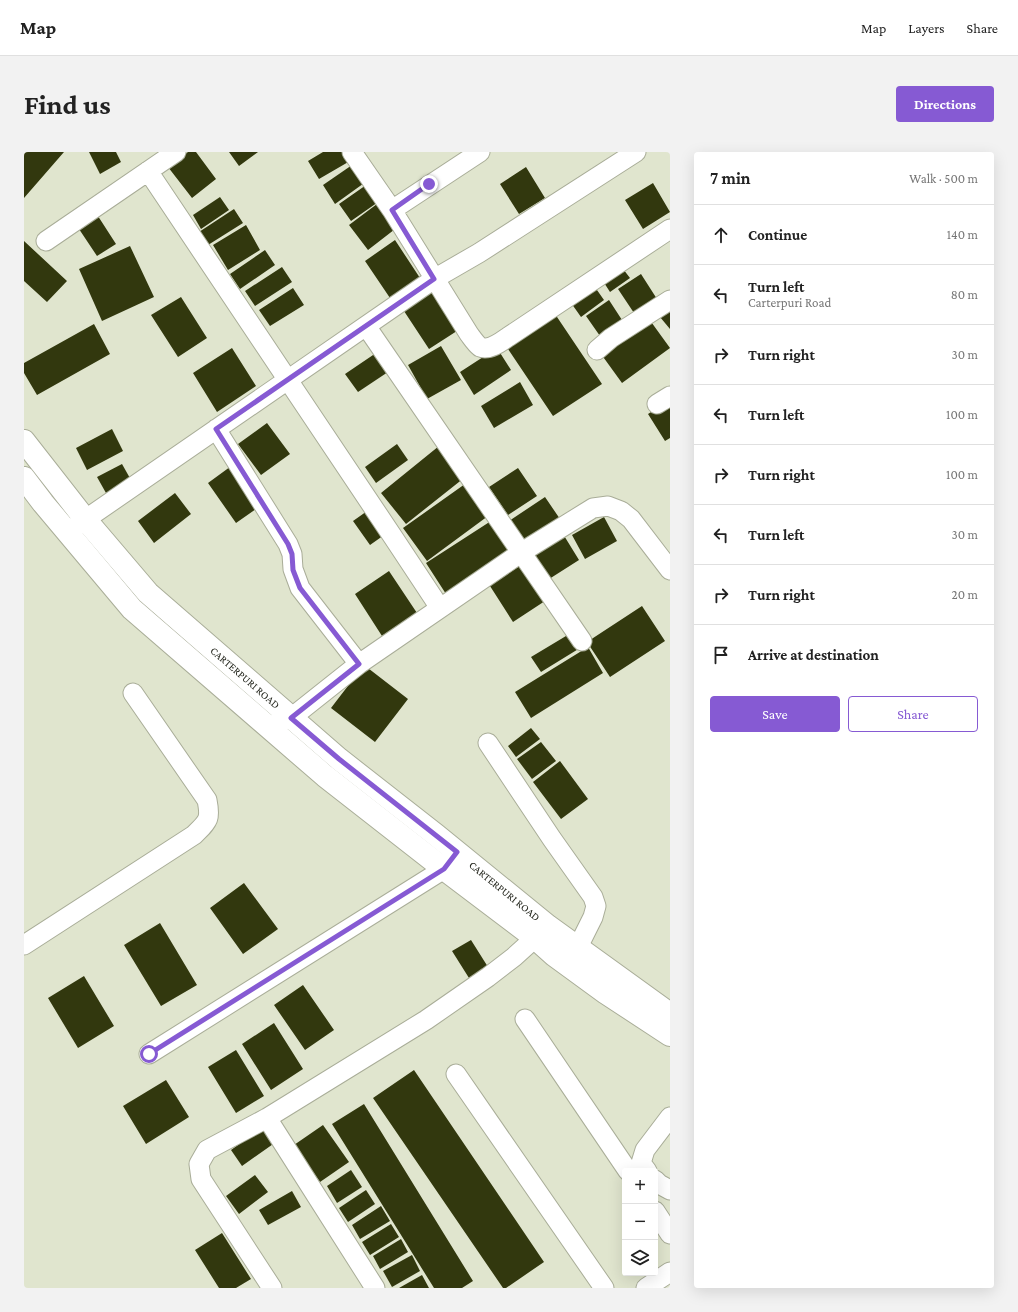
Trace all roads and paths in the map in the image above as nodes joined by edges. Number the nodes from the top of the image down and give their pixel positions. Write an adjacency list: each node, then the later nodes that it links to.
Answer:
1 (176, 152): 5 (street)
2 (352, 152): 6 (street)
3 (480, 152): 6 (street)
4 (636, 152): 9 (street)
5 (148, 172): 8 (street); 13 (street)
6 (392, 210): 9 (street)
7 (670, 229): 9 (street)
8 (46, 241)
9 (434, 279): 11 (street)
10 (670, 300): 12 (street)
11 (366, 326): 13 (street); 19 (street)
12 (597, 350)
13 (288, 380): 14 (street); 21 (street)
14 (216, 429): 17 (street); 23 (street)
15 (24, 441): 17 (main road, CARTERPURI ROAD)
16 (24, 478): 18 (main road, CARTERPURI ROAD)
17 (85, 520): 18 (street); 25 (main road, CARTERPURI ROAD)
18 (67, 532): 26 (main road, CARTERPURI ROAD)
19 (522, 552): 20 (street); 21 (street); 22 (street)
20 (670, 570)
21 (440, 608): 23 (street)
22 (582, 641)
23 (359, 664): 25 (street)
24 (133, 693): 31 (street)
25 (291, 718): 26 (street); 28 (main road, CARTERPURI ROAD)
26 (267, 726): 29 (main road, CARTERPURI ROAD)
27 (488, 743): 32 (street)
28 (457, 852): 29 (street); 30 (main road, CARTERPURI ROAD)
29 (444, 869): 30 (main road, CARTERPURI ROAD); 36 (street)
30 (542, 932): 32 (main road, CARTERPURI ROAD); 35 (main road, CARTERPURI ROAD); 39 (street)
31 (24, 945)
32 (578, 947): 33 (main road, CARTERPURI ROAD)
33 (670, 1014)
34 (525, 1019): 40 (street)
35 (670, 1035)
36 (149, 1054)
37 (456, 1074): 49 (street)
38 (670, 1117): 41 (street)
39 (267, 1118): 47 (street); 48 (street)
40 (626, 1168)
41 (644, 1168)
42 (658, 1183): 43 (street)
43 (670, 1190)
44 (658, 1216): 45 (street)
45 (670, 1234)
46 (670, 1272): 50 (street)
47 (272, 1288)
48 (375, 1288)
49 (604, 1288)
50 (646, 1288)

